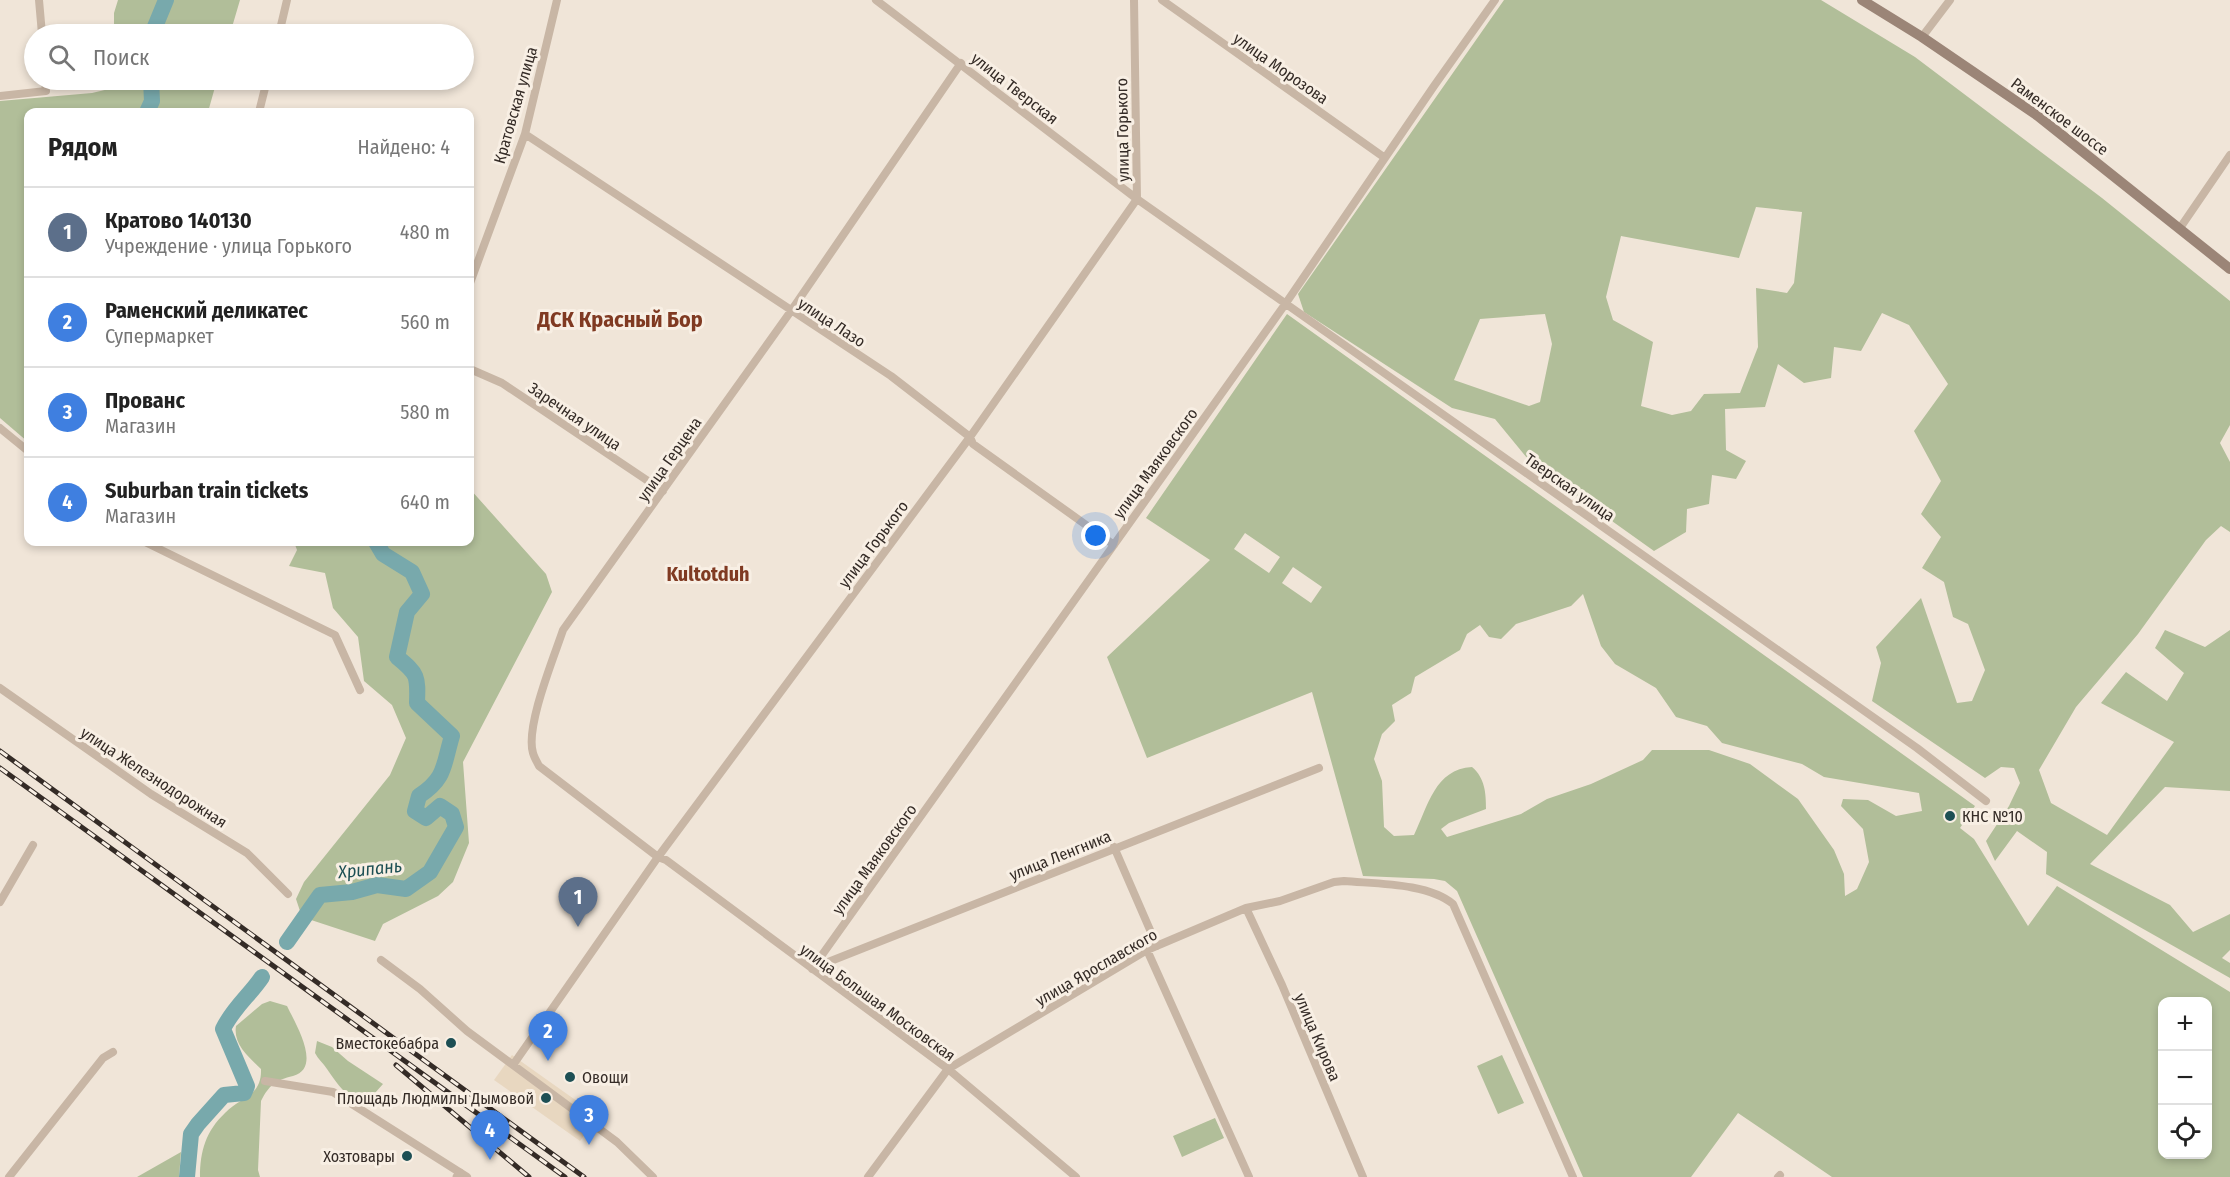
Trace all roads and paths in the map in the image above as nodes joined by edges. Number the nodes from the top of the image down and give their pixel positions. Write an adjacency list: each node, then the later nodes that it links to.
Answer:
1 (39, 0): 10 (street)
2 (287, 0): 11 (street)
3 (557, 0): 18 (street, Кратовская улица)
4 (876, 0): 13 (street, улица Тверская)
5 (1134, 0): 21 (street, улица Горького)
6 (1162, 0): 20 (street, улица Морозова)
7 (1496, 0): 20 (street, улица Маяковского)
8 (1862, 0): 12 (main road, Раменское шоссе)
9 (1950, 0): 12 (street)
10 (41, 24)
11 (281, 24)
12 (1922, 37): 22 (main road, Раменское шоссе)
13 (961, 63): 21 (street, улица Тверская); 26 (street, улица Герцена)
14 (46, 90): 16 (street)
15 (264, 90): 17 (street)
16 (0, 96)
17 (260, 108)
18 (525, 134): 24 (street, Кратовская улица); 26 (street, улица Лазо)
19 (2230, 155): 22 (street)
20 (1385, 158): 25 (street, улица Маяковского)
21 (1137, 200): 25 (street, Тверская улица); 29 (street, улица Горького)
22 (2180, 228): 23 (main road, Раменское шоссе)
23 (2230, 269)
24 (474, 272)
25 (1286, 303): 32 (street, улица Маяковского); 37 (street, Тверская улица)
26 (791, 311): 29 (street, улица Лазо); 31 (street, улица Герцена)
27 (474, 371): 31 (street, Заречная улица)
28 (0, 428): 30 (street)
29 (970, 437): 32 (street, улица Лазо); 40 (street, улица Горького)
30 (24, 448)
31 (663, 491): 40 (street, улица Герцена)
32 (1114, 545): 47 (street, улица Маяковского)
33 (153, 546): 35 (street)
34 (0, 688): 41 (street, улица Железнодорожная)
35 (360, 690)
36 (1319, 768): 39 (street, улица Ленгника)
37 (1986, 801)
38 (33, 845): 42 (street)
39 (1114, 847): 44 (street); 47 (street, улица Ленгника)
40 (658, 857): 47 (street, улица Большая Московская); 49 (street, улица Горького)
41 (288, 894)
42 (0, 902)
43 (1246, 908): 44 (street, улица Ярославского); 58 (street, улица Кирова); 59 (street, улица Ярославского)
44 (1156, 946): 45 (street, улица Ярославского)
45 (1147, 950): 50 (street, улица Ярославского); 57 (street)
46 (381, 960): 49 (street)
47 (812, 969): 50 (street, улица Большая Московская)
48 (112, 1052): 53 (street)
49 (513, 1065): 54 (street)
50 (948, 1069): 55 (street, улица Ярославского); 56 (street, улица Большая Московская)
51 (264, 1081): 52 (street)
52 (461, 1176)
53 (9, 1177)
54 (653, 1177)
55 (868, 1177)
56 (1076, 1177)
57 (1249, 1177)
58 (1363, 1177)
59 (1573, 1177)

